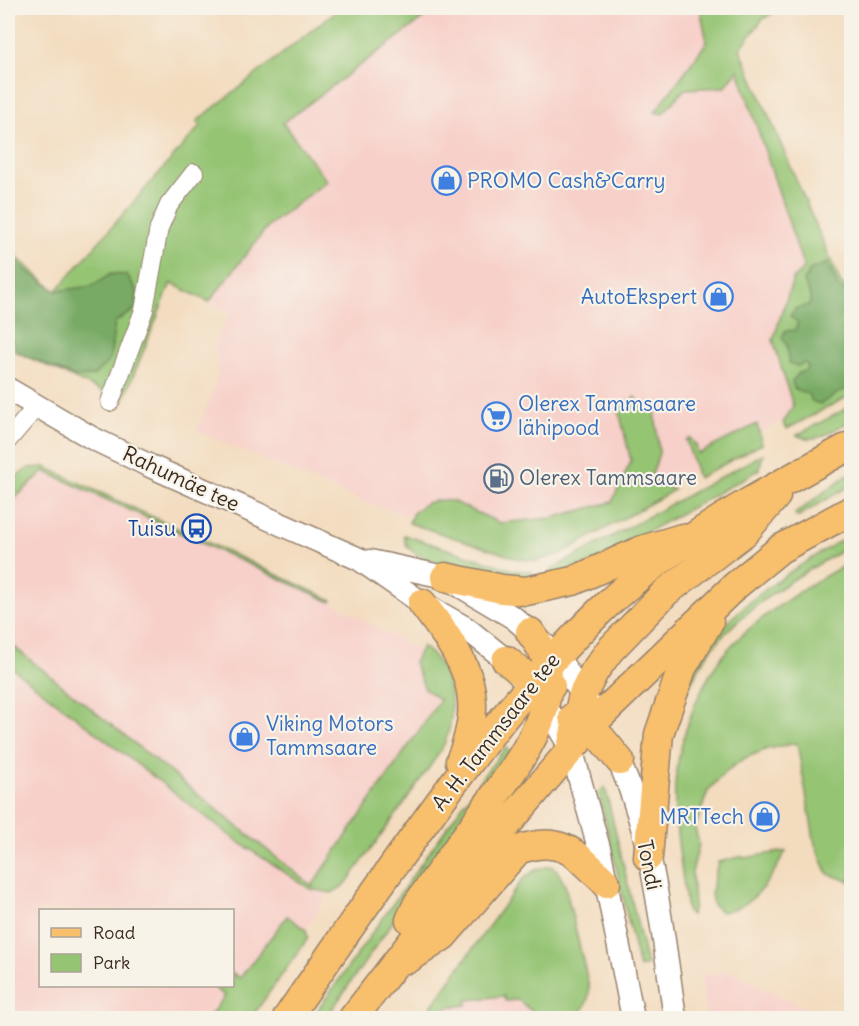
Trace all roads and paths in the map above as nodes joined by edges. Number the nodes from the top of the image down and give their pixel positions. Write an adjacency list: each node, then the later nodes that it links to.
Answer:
1 (194, 173): 3 (street)
2 (8, 389): 4 (street, Rahumäe tee)
3 (110, 402)
4 (37, 406): 5 (street); 10 (street, Rahumäe tee)
5 (8, 440)
6 (852, 445): 7 (main road, A. H. Tammsaare tee)
7 (791, 478): 9 (main road, A. H. Tammsaare tee); 17 (main road)
8 (852, 510): 12 (main road)
9 (699, 533): 11 (main road); 16 (main road, A. H. Tammsaare tee)
10 (359, 559): 11 (street, Rahumäe tee); 13 (street, Rahumäe tee)
11 (445, 577): 14 (street, Rahumäe tee)
12 (735, 586): 17 (main road); 20 (main road)
13 (422, 603): 15 (street, Rahumäe tee); 19 (main road)
14 (530, 632): 16 (main road)
15 (506, 660): 16 (main road)
16 (543, 679): 17 (main road); 17 (street); 19 (main road, A. H. Tammsaare tee); 22 (main road)
17 (583, 721): 18 (main road); 21 (street); 22 (main road)
18 (620, 761): 20 (street, Tondi)
19 (447, 792): 23 (main road, A. H. Tammsaare tee)
20 (648, 857): 26 (street, Tondi)
21 (606, 883): 22 (main road); 25 (street)
22 (384, 976): 24 (main road)
23 (287, 1018)
24 (353, 1018)
25 (633, 1018)
26 (675, 1018)

